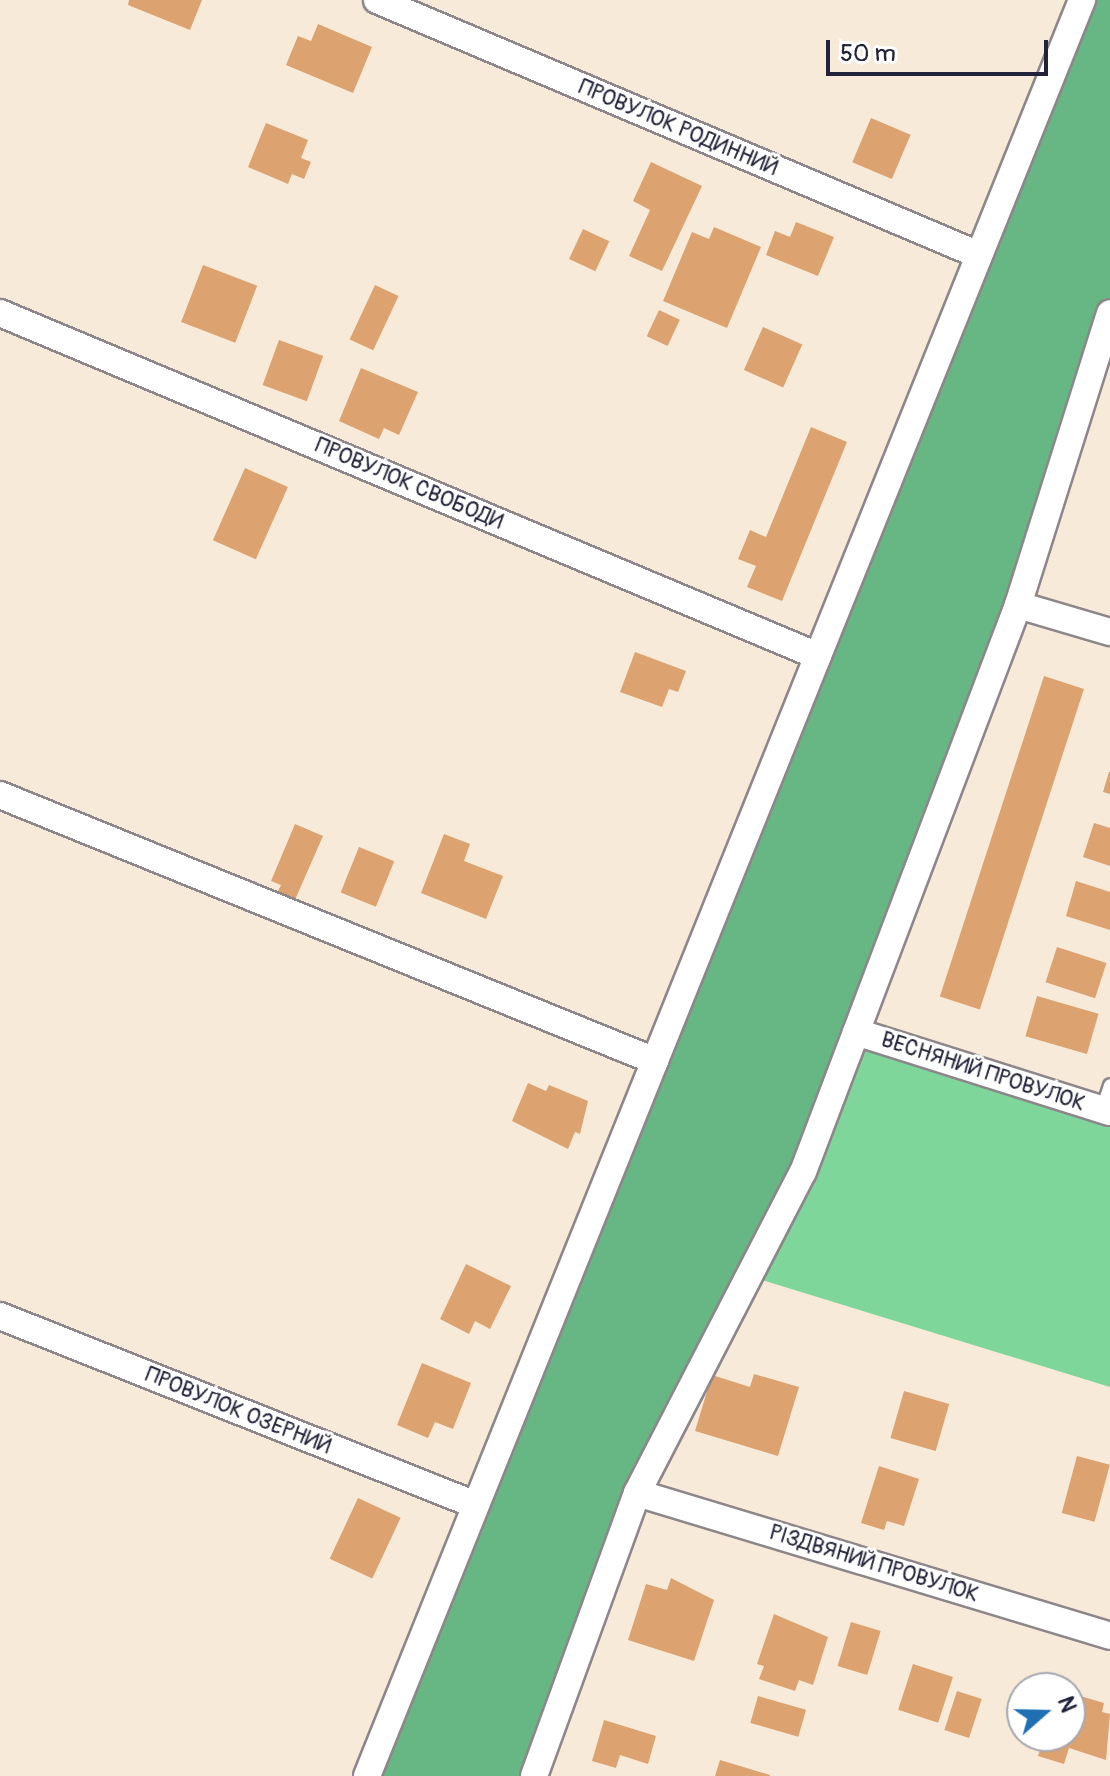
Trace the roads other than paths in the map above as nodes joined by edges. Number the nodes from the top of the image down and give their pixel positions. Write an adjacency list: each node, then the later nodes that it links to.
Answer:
1 (377, 0): 3 (street, ПРОВУЛОК РОДИННИЙ)
2 (1082, 0): 3 (street)
3 (979, 255): 8 (street)
4 (0, 313): 8 (street, ПРОВУЛОК СВОБОДИ)
5 (1110, 313): 6 (street)
6 (1018, 605): 7 (street); 10 (street)
7 (1110, 632)
8 (818, 656): 11 (street)
9 (0, 795): 11 (street)
10 (856, 1032): 12 (street, ВЕСНЯНИЙ ПРОВУЛОК); 14 (street)
11 (655, 1061): 15 (street)
12 (1107, 1102)
13 (0, 1316): 15 (street, ПРОВУЛОК ОЗЕРНИЙ)
14 (637, 1493): 16 (street, РІЗДВЯНИЙ ПРОВУЛОК); 18 (street)
15 (476, 1505): 17 (street)
16 (1110, 1636)
17 (367, 1776)
18 (534, 1776)

